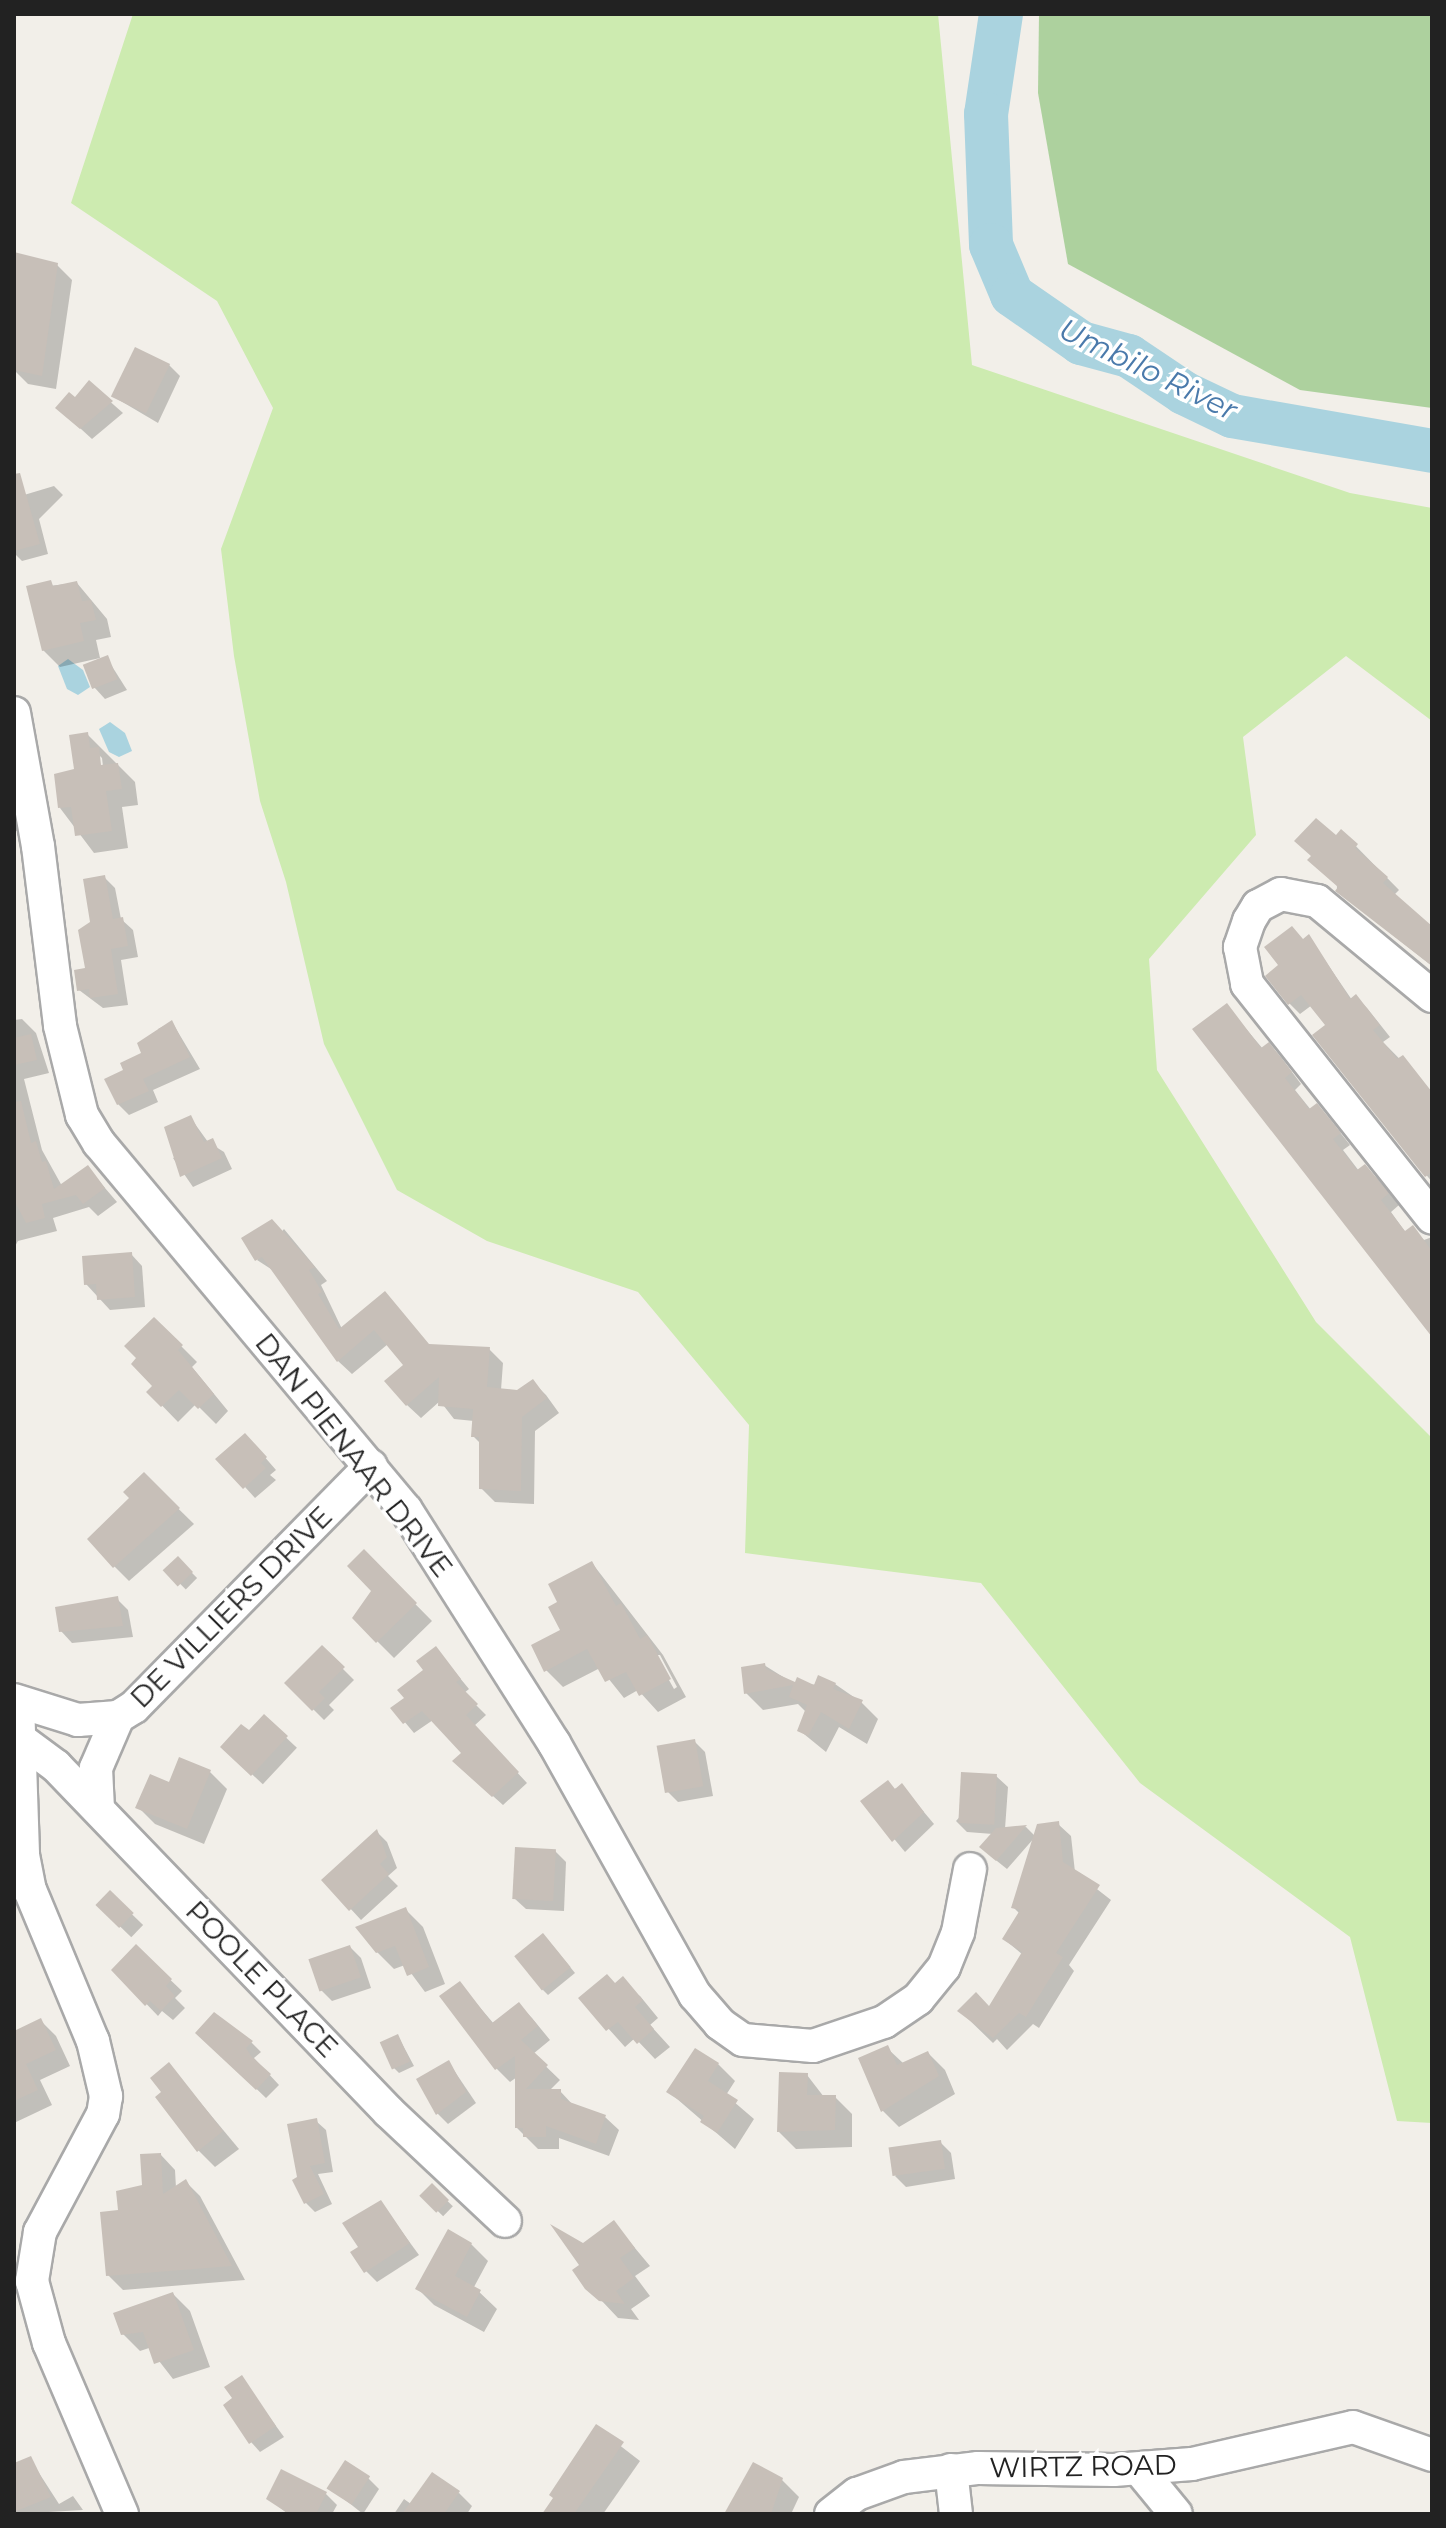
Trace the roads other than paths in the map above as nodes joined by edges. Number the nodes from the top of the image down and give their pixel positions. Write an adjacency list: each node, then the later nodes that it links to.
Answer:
1 (14, 713): 4 (street, DAN PIENAAR DRIVE)
2 (1432, 996): 3 (street)
3 (1432, 1217)
4 (371, 1466): 6 (street, DE VILLIERS DRIVE); 9 (street, DAN PIENAAR DRIVE)
5 (16, 1701): 6 (street, DE VILLIERS DRIVE); 7 (street)
6 (118, 1717): 8 (street)
7 (18, 1738): 8 (street, POOLE PLACE); 14 (street)
8 (98, 1809): 10 (street, POOLE PLACE)
9 (970, 1869)
10 (505, 2221)
11 (1432, 2455): 12 (street, WIRTZ ROAD)
12 (1139, 2469): 13 (street, WIRTZ ROAD); 17 (street)
13 (951, 2470): 15 (street, WIRTZ ROAD); 16 (street)
14 (122, 2514)
15 (831, 2514)
16 (956, 2514)
17 (1176, 2514)

